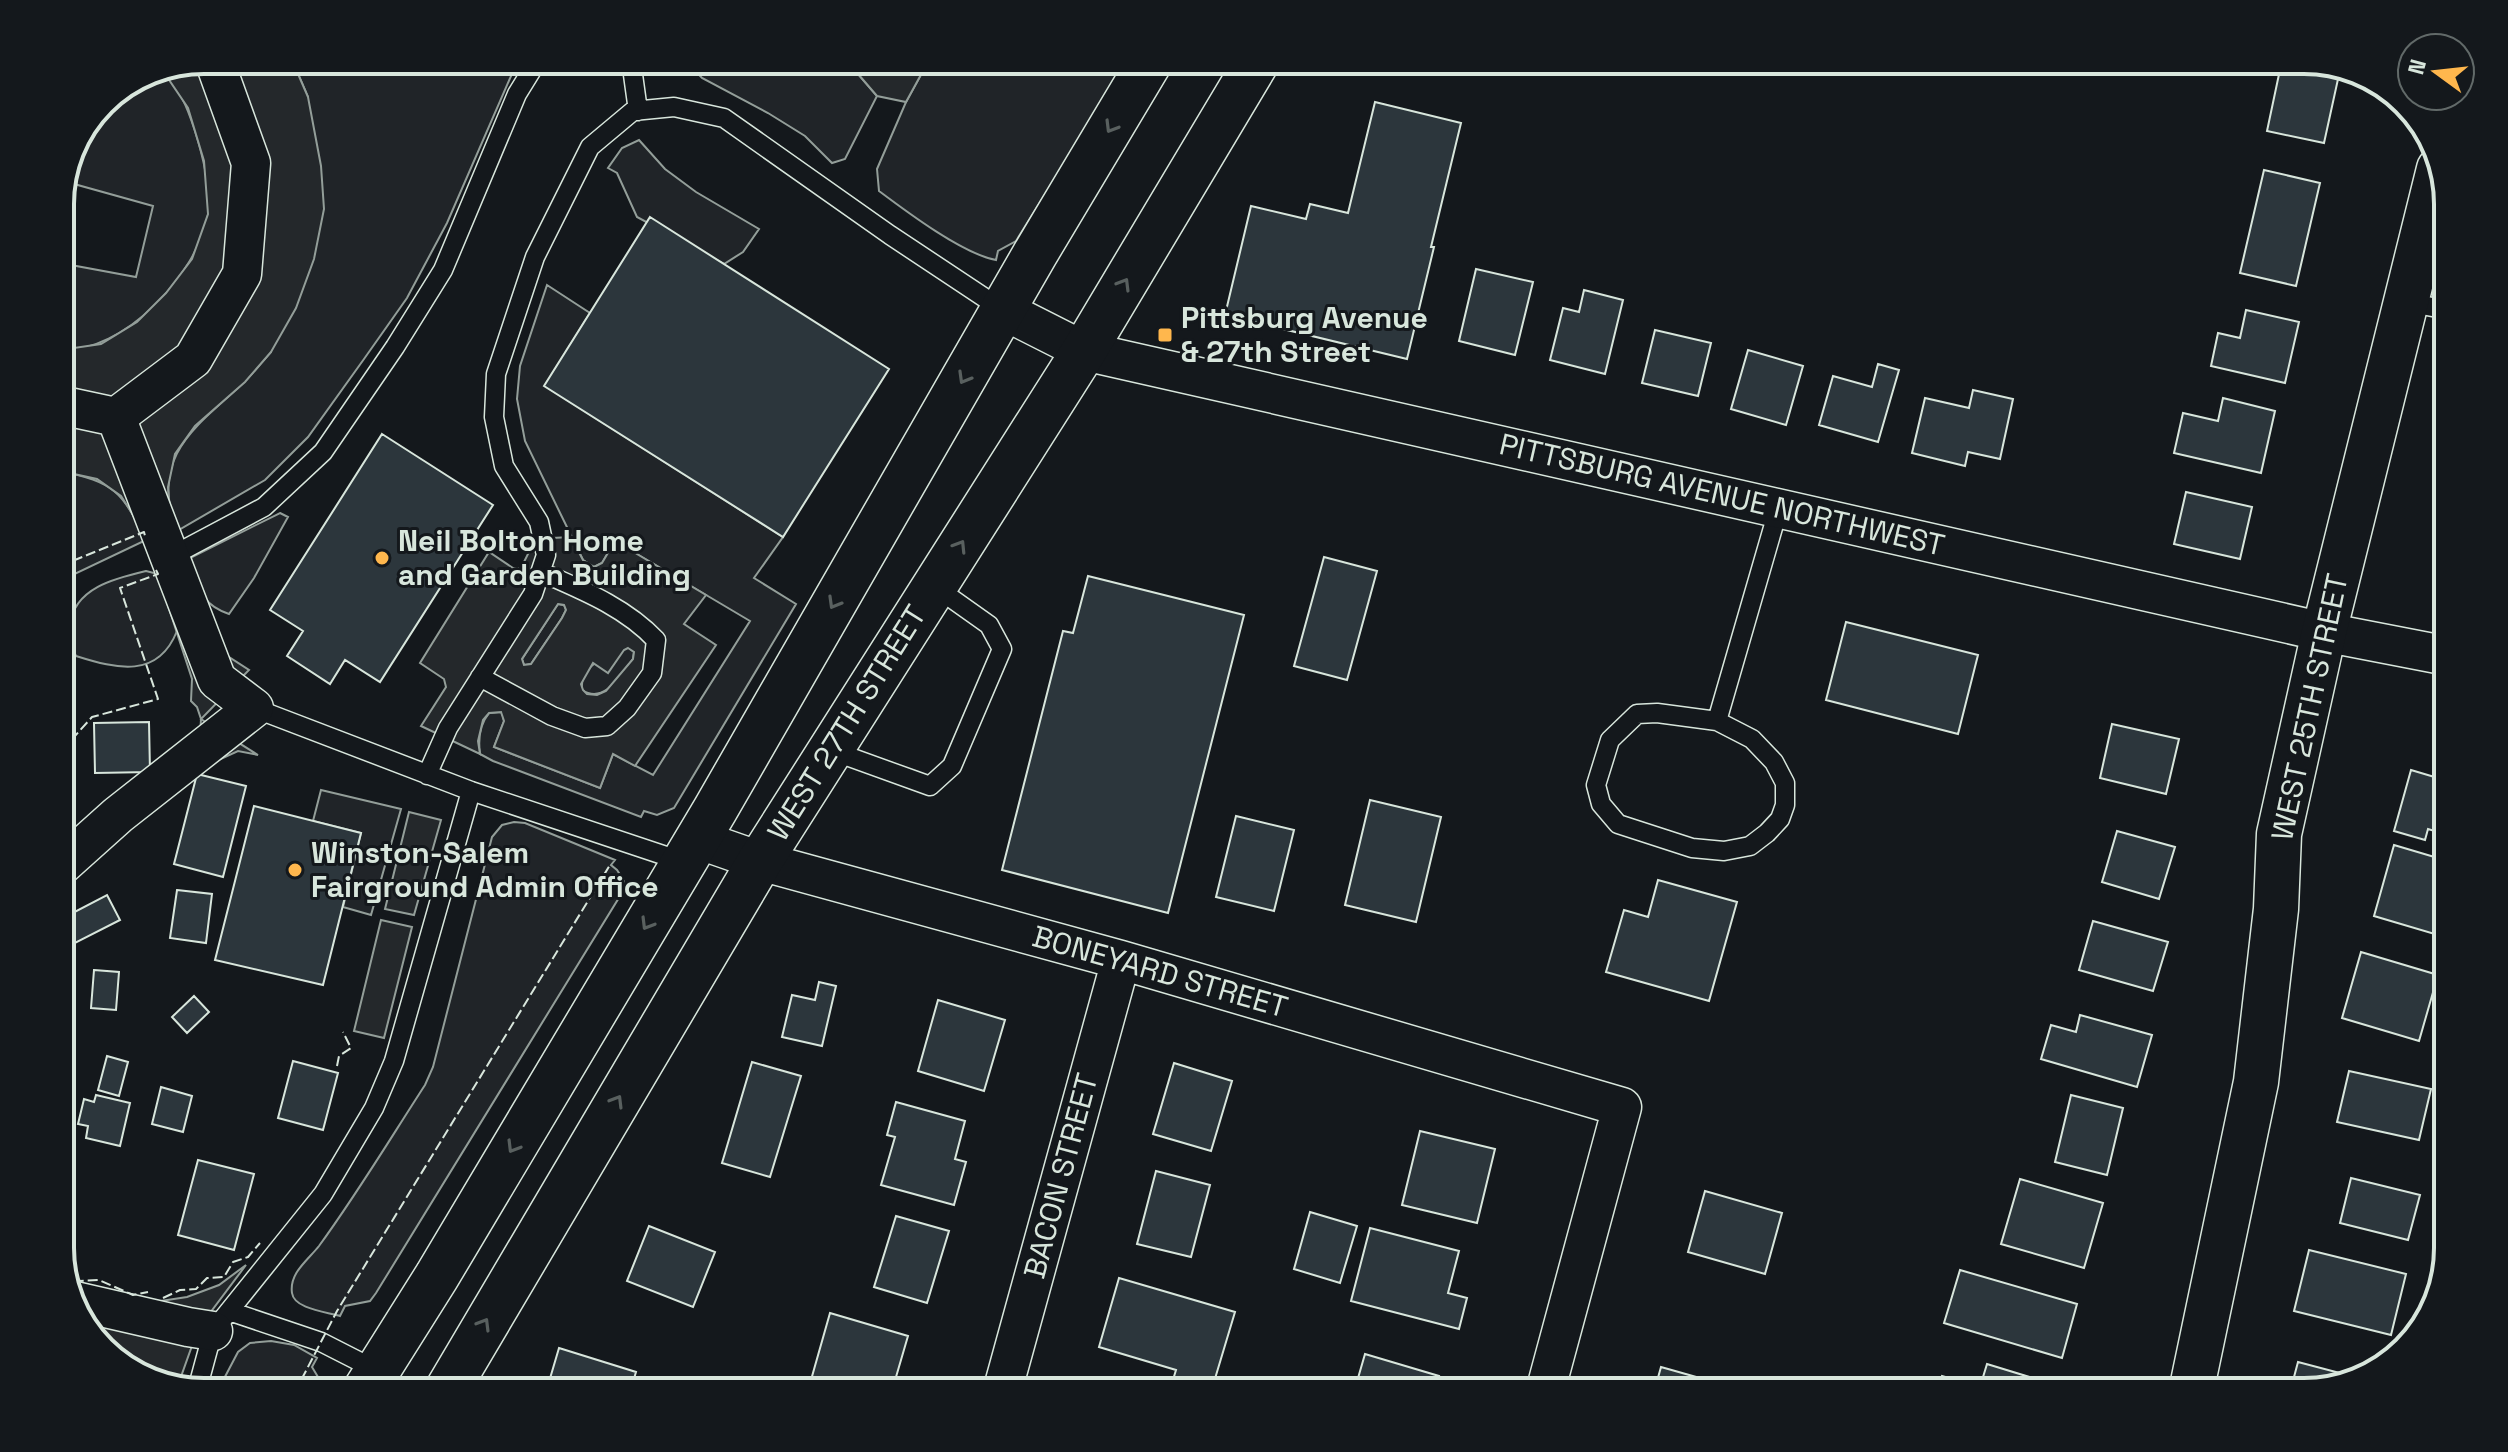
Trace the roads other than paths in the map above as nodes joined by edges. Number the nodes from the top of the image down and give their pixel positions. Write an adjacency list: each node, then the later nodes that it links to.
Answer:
1 (219, 74): 13 (street)
2 (529, 74): 15 (lane)
3 (633, 74): 6 (lane)
4 (1143, 74): 10 (street, one-way to 10)
5 (1250, 74): 11 (street, WEST 27TH STREET, one-way to 5)
6 (638, 111): 10 (lane); 16 (lane)
7 (2433, 192): 8 (street, WEST 25TH STREET)
8 (2406, 302): 9 (lane); 18 (street, WEST 25TH STREET)
9 (2434, 307)
10 (1003, 310): 11 (street, PITTSBURG AVENUE NORTHWEST); 26 (street, one-way to 26)
11 (1084, 351): 14 (street, PITTSBURG AVENUE NORTHWEST); 17 (street, WEST 27TH STREET, one-way to 11)
12 (74, 408): 13 (street)
13 (116, 417): 15 (street)
14 (1779, 507): 18 (street, PITTSBURG AVENUE NORTHWEST); 22 (lane)
15 (170, 557): 21 (street)
16 (541, 572): 20 (lane); 20 (lane)
17 (934, 586): 23 (street, WEST 27TH STREET); 23 (lane)
18 (2324, 632): 19 (street, PITTSBURG AVENUE NORTHWEST); 38 (street, WEST 25TH STREET)
19 (2434, 653)
20 (480, 677): 24 (lane)
21 (254, 708): 24 (lane); 27 (street)
22 (1717, 721): 22 (lane)
23 (830, 750): 28 (street, WEST 27TH STREET)
24 (427, 775): 25 (lane)
25 (471, 791): 26 (lane); 31 (lane)
26 (691, 850): 28 (street, BONEYARD STREET); 34 (street, one-way to 34)
27 (74, 854)
28 (760, 861): 29 (street, BONEYARD STREET); 35 (street, WEST 27TH STREET, one-way to 28)
29 (1121, 960): 36 (street, BACON STREET); 37 (street, BONEYARD STREET)
30 (86, 1304): 31 (street)
31 (221, 1321): 32 (lane); 33 (lane)
32 (201, 1378)
33 (366, 1378)
34 (372, 1378)
35 (454, 1378)
36 (1006, 1378)
37 (1549, 1378)
38 (2194, 1378)

